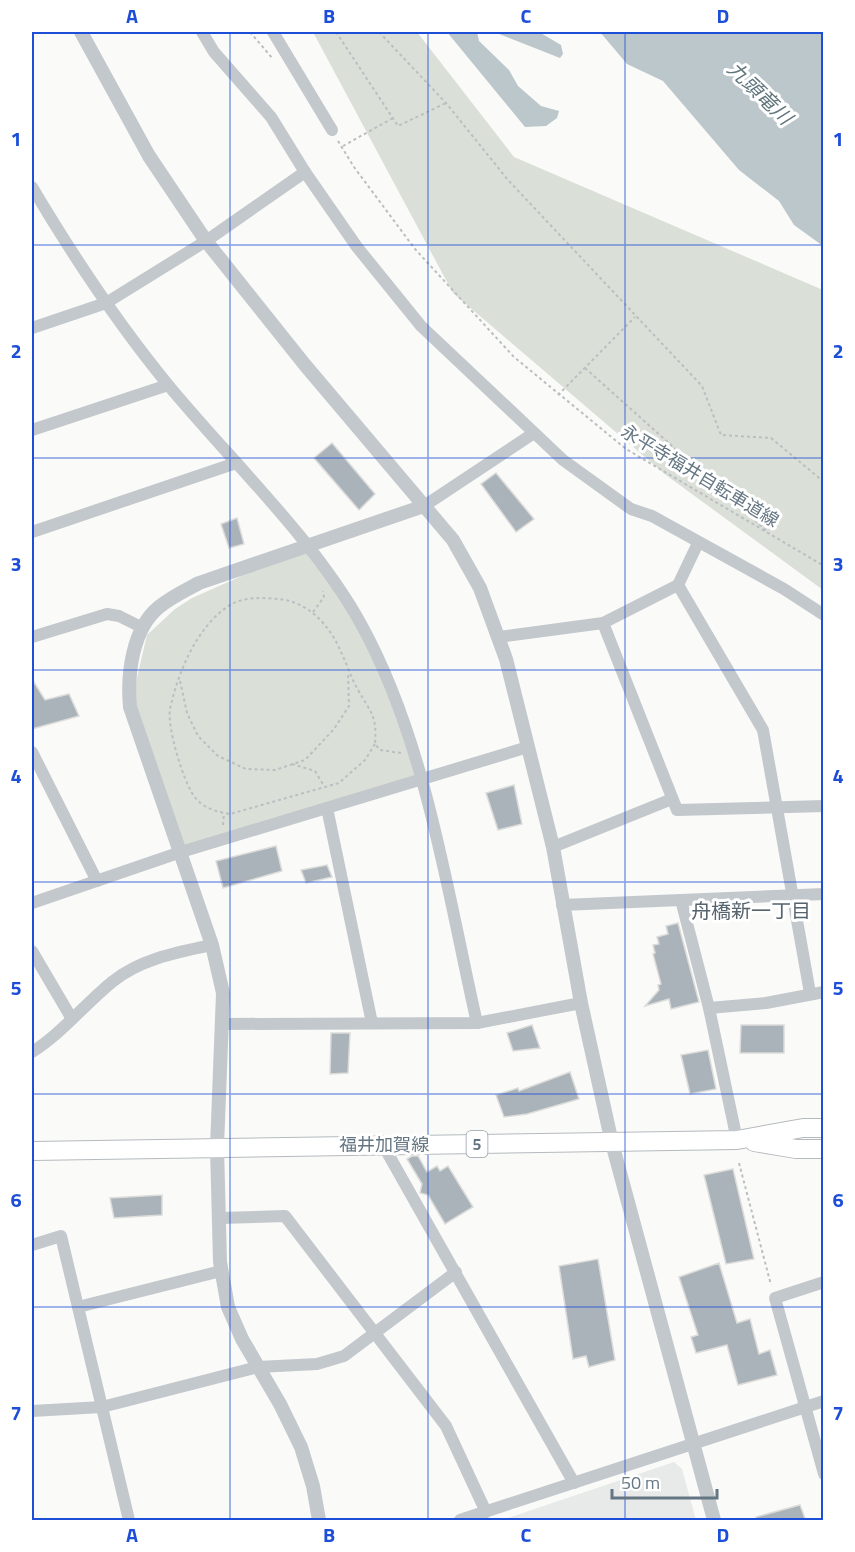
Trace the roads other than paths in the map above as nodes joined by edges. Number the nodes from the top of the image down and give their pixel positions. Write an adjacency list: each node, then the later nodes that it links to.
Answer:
1 (81, 32): 7 (street)
2 (202, 32): 5 (street)
3 (273, 32): 4 (street)
4 (332, 130)
5 (305, 172): 7 (street); 12 (street)
6 (32, 187): 8 (street)
7 (206, 241): 8 (street); 14 (street)
8 (106, 303): 9 (street); 10 (street)
9 (32, 328)
10 (168, 385): 11 (street); 13 (street)
11 (32, 430)
12 (534, 433): 14 (street); 16 (street)
13 (236, 463): 15 (street); 17 (street)
14 (424, 506): 17 (street); 23 (street)
15 (32, 532)
16 (698, 543): 18 (street); 19 (street)
17 (308, 547): 21 (street); 26 (street)
18 (678, 585): 20 (street); 30 (street)
19 (824, 615)
20 (603, 623): 23 (street); 27 (street)
21 (143, 628): 22 (street); 32 (street)
22 (32, 637)
23 (499, 637): 24 (street)
24 (528, 747): 26 (street); 31 (street)
25 (32, 752): 33 (street)
26 (421, 779): 29 (street); 47 (street)
27 (672, 799): 30 (street); 31 (street)
28 (824, 806): 30 (street)
29 (327, 808): 32 (street); 46 (street)
30 (776, 809): 35 (street)
31 (552, 847): 38 (street)
32 (181, 852): 33 (street); 39 (street)
33 (98, 880): 37 (street)
34 (824, 894): 35 (street)
35 (792, 895): 36 (street); 42 (street)
36 (681, 900): 38 (street); 44 (street)
37 (32, 903)
38 (562, 906): 43 (street)
39 (212, 945): 45 (street); 48 (street)
40 (32, 951): 45 (street)
41 (824, 992): 42 (street)
42 (810, 993): 44 (street)
43 (581, 1003): 47 (street); 54 (street)
44 (709, 1008): 53 (street)
45 (72, 1019): 49 (street)
46 (372, 1023): 47 (street); 48 (street)
47 (477, 1023)
48 (224, 1024): 56 (street)
49 (32, 1052)
50 (824, 1122): 51 (street)
51 (803, 1128): 52 (main road, 福井加賀線 / 5); 53 (main road, 福井加賀線 / 5)
52 (824, 1128)
53 (737, 1140): 54 (main road, 福井加賀線 / 5); 57 (main road, 福井加賀線 / 5)
54 (612, 1143): 55 (main road, 福井加賀線 / 5); 73 (street)
55 (383, 1145): 56 (main road, 福井加賀線 / 5); 64 (street)
56 (217, 1147): 59 (main road, 福井加賀線 / 5); 61 (street)
57 (796, 1149): 58 (main road, 福井加賀線 / 5); 60 (street)
58 (824, 1149)
59 (32, 1151)
60 (824, 1158)
61 (219, 1218): 63 (street); 67 (street)
62 (32, 1245): 66 (street)
63 (221, 1271): 66 (street); 68 (street)
64 (456, 1272): 67 (street); 75 (street)
65 (824, 1282): 71 (street)
66 (78, 1307): 70 (street)
67 (374, 1334): 68 (street); 76 (street)
68 (258, 1367): 70 (street); 78 (street)
69 (824, 1401): 71 (street)
70 (102, 1407): 72 (street); 77 (street)
71 (805, 1407): 73 (street); 74 (street)
72 (32, 1411)
73 (694, 1444): 75 (street); 80 (street)
74 (824, 1474)
75 (574, 1483): 76 (street)
76 (486, 1512): 79 (street)
77 (129, 1521)
78 (319, 1521)
79 (460, 1521)
80 (714, 1521)

